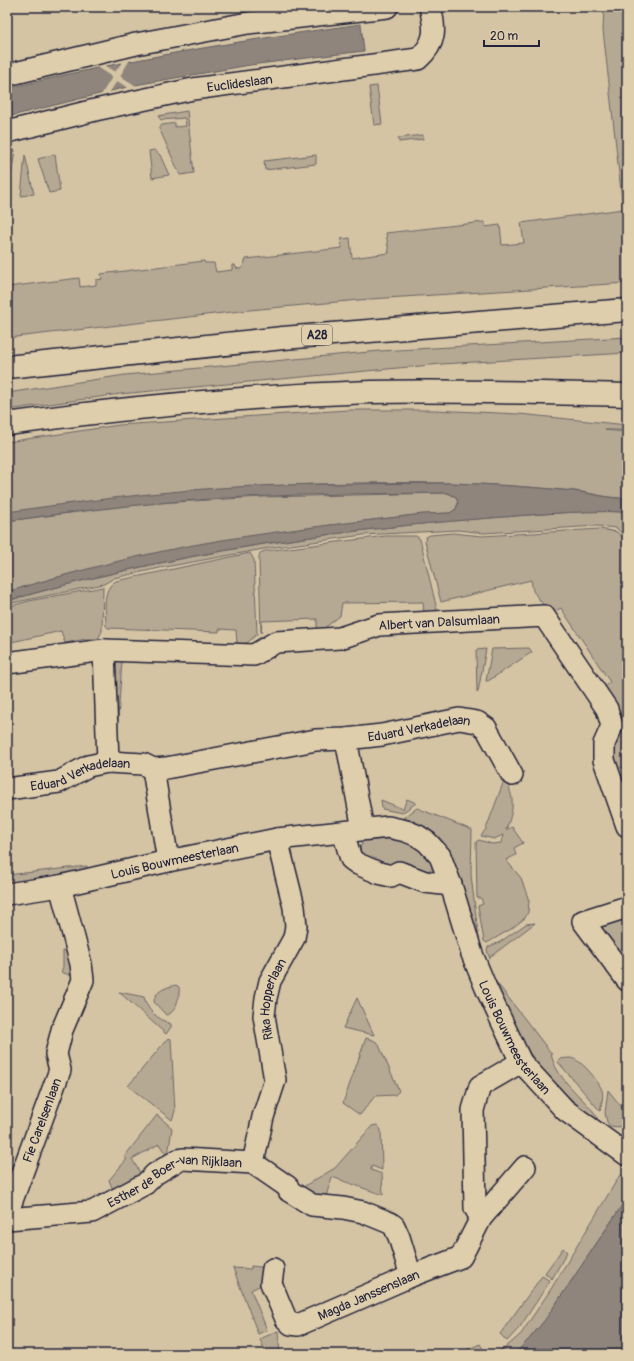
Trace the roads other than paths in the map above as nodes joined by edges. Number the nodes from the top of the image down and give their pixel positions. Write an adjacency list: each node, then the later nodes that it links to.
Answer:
1 (387, 7): 3 (street)
2 (430, 7): 4 (street, Euclideslaan)
3 (7, 75)
4 (7, 132)
5 (627, 310): 6 (highway, A28)
6 (7, 367)
7 (627, 395): 8 (highway)
8 (7, 424)
9 (104, 650): 10 (street, Albert van Dalsumlaan); 12 (street); 16 (street, Albert van Dalsumlaan)
10 (7, 663)
11 (346, 739): 13 (street, Eduard Verkadelaan); 14 (street, Eduard Verkadelaan); 17 (street)
12 (108, 762): 13 (street, Eduard Verkadelaan); 15 (street, Eduard Verkadelaan)
13 (153, 769): 20 (street)
14 (512, 774)
15 (7, 789)
16 (627, 826)
17 (363, 829): 18 (street, Louis Bouwmeesterlaan); 21 (street, Louis Bouwmeesterlaan)
18 (343, 832): 19 (street, Louis Bouwmeesterlaan); 21 (street)
19 (278, 839): 20 (street, Louis Bouwmeesterlaan); 28 (street, Rika Hopperlaan)
20 (168, 861): 22 (street, Louis Bouwmeesterlaan)
21 (451, 884): 26 (street, Louis Bouwmeesterlaan)
22 (60, 886): 23 (street, Louis Bouwmeesterlaan); 30 (street, Fie Carelsenlaan)
23 (7, 894)
24 (627, 907): 25 (street)
25 (627, 980)
26 (521, 1062): 27 (street, Louis Bouwmeesterlaan); 31 (street)
27 (623, 1146)
28 (253, 1163): 32 (street, Esther de Boer-van Rijklaan); 34 (street, Esther de Boer-van Rijklaan)
29 (524, 1166): 31 (street, Magda Janssenslaan)
30 (7, 1214)
31 (481, 1218): 34 (street, Magda Janssenslaan)
32 (7, 1219)
33 (273, 1269): 34 (street, Magda Janssenslaan)
34 (411, 1276)

